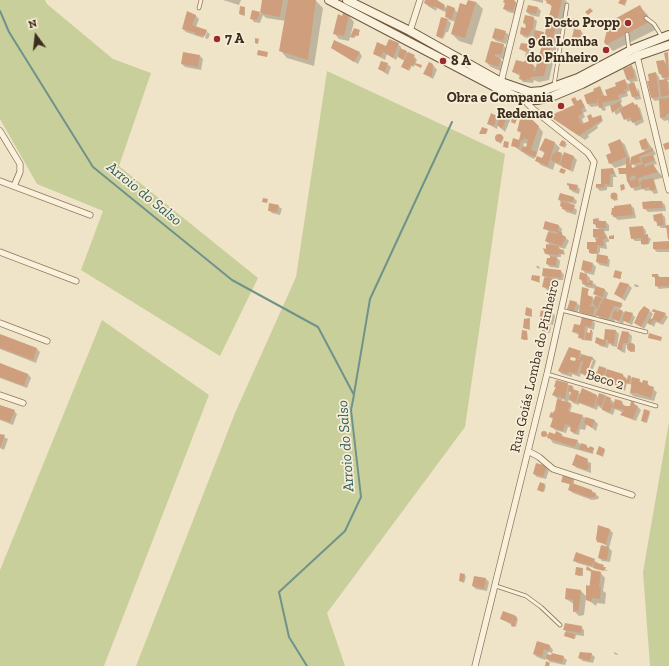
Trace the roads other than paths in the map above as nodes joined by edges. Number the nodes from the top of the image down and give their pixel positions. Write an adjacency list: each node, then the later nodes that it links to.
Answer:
1 (201, 0): 7 (lane)
2 (329, 0): 17 (main road)
3 (347, 0): 9 (main road)
4 (420, 0): 9 (street)
5 (521, 0): 15 (street)
6 (567, 5): 16 (lane)
7 (199, 8)
8 (646, 18): 11 (lane)
9 (410, 31): 15 (main road)
10 (627, 34): 13 (lane)
11 (665, 36): 13 (main road)
12 (669, 45): 14 (main road)
13 (629, 51): 16 (main road)
14 (637, 56): 17 (main road); 21 (street)
15 (501, 82): 16 (main road)
16 (554, 87)
17 (524, 100): 25 (street, Rua Goiás Lomba do Pinheiro)
18 (0, 131): 20 (street)
19 (0, 181): 20 (street)
20 (14, 186): 22 (street)
21 (669, 190)
22 (90, 215)
23 (0, 252): 24 (street)
24 (76, 281)
25 (560, 310): 27 (lane); 29 (street, Rua Goiás Lomba do Pinheiro)
26 (0, 323): 28 (street)
27 (646, 332)
28 (47, 341)
29 (547, 374): 32 (lane, Beco 2); 33 (street, Rua Goiás Lomba do Pinheiro)
30 (0, 395): 31 (street)
31 (23, 403)
32 (656, 406)
33 (528, 451): 34 (street); 35 (street, Rua Goiás Lomba do Pinheiro)
34 (632, 495)
35 (496, 586): 36 (lane); 37 (street, Rua Goiás Lomba do Pinheiro)
36 (560, 625)
37 (475, 666)

